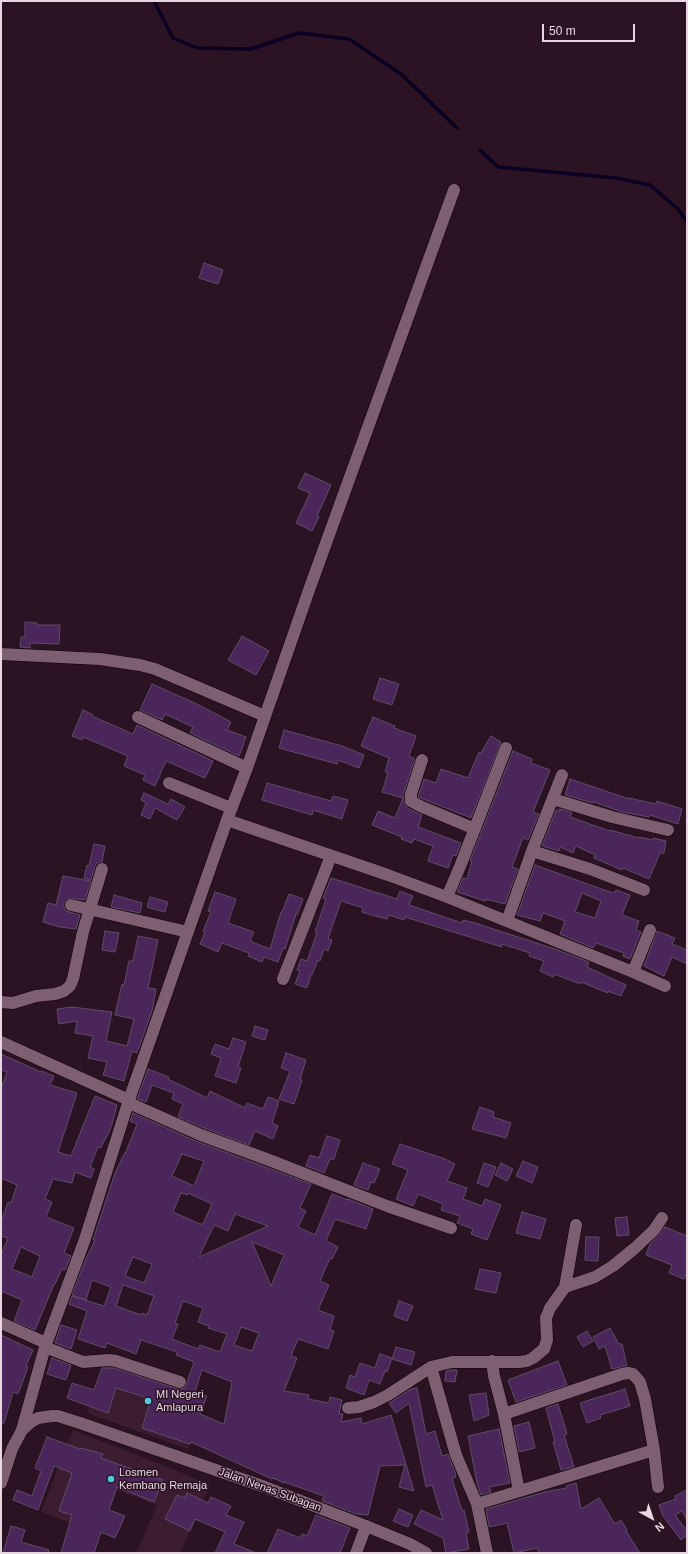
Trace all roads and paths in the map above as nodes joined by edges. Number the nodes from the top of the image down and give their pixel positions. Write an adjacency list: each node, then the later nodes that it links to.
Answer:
1 (454, 190): 3 (street)
2 (1, 654): 3 (street)
3 (265, 716): 7 (street)
4 (138, 717): 7 (street)
5 (506, 748): 13 (street)
6 (422, 760): 13 (street)
7 (247, 768): 11 (street)
8 (562, 775): 10 (street)
9 (169, 783): 11 (street)
10 (553, 799): 14 (street); 15 (street)
11 (231, 808): 12 (street)
12 (227, 820): 16 (street); 24 (street)
13 (475, 829): 19 (street)
14 (668, 830)
15 (532, 851): 18 (street); 22 (street)
16 (331, 856): 19 (street); 26 (street)
17 (102, 869): 21 (street)
18 (644, 890)
19 (447, 897): 22 (street)
20 (71, 905): 21 (street)
21 (91, 909): 24 (street); 28 (street)
22 (507, 922): 25 (street)
23 (650, 930): 25 (street)
24 (188, 932): 30 (street)
25 (633, 972): 27 (street)
26 (283, 979)
27 (665, 986)
28 (1, 1002)
29 (1, 1042): 30 (street)
30 (129, 1102): 33 (street); 36 (street)
31 (662, 1218): 34 (street)
32 (576, 1225): 34 (street)
33 (451, 1228)
34 (565, 1287): 37 (street)
35 (1, 1323): 36 (street)
36 (46, 1345): 39 (street); 42 (street)
37 (492, 1361): 38 (street); 41 (street)
38 (431, 1367): 40 (street); 47 (street)
39 (180, 1382)
40 (348, 1408)
41 (504, 1414): 43 (street); 46 (street)
42 (22, 1430): 44 (street); 48 (street, Jalan Nenas Subagan)
43 (654, 1450): 45 (street); 46 (street)
44 (1, 1483)
45 (658, 1487)
46 (519, 1491): 47 (street)
47 (477, 1504): 51 (street)
48 (366, 1526): 49 (street); 50 (street, Jalan Nenas Subagan)
49 (356, 1553)
50 (426, 1553)
51 (487, 1553)

